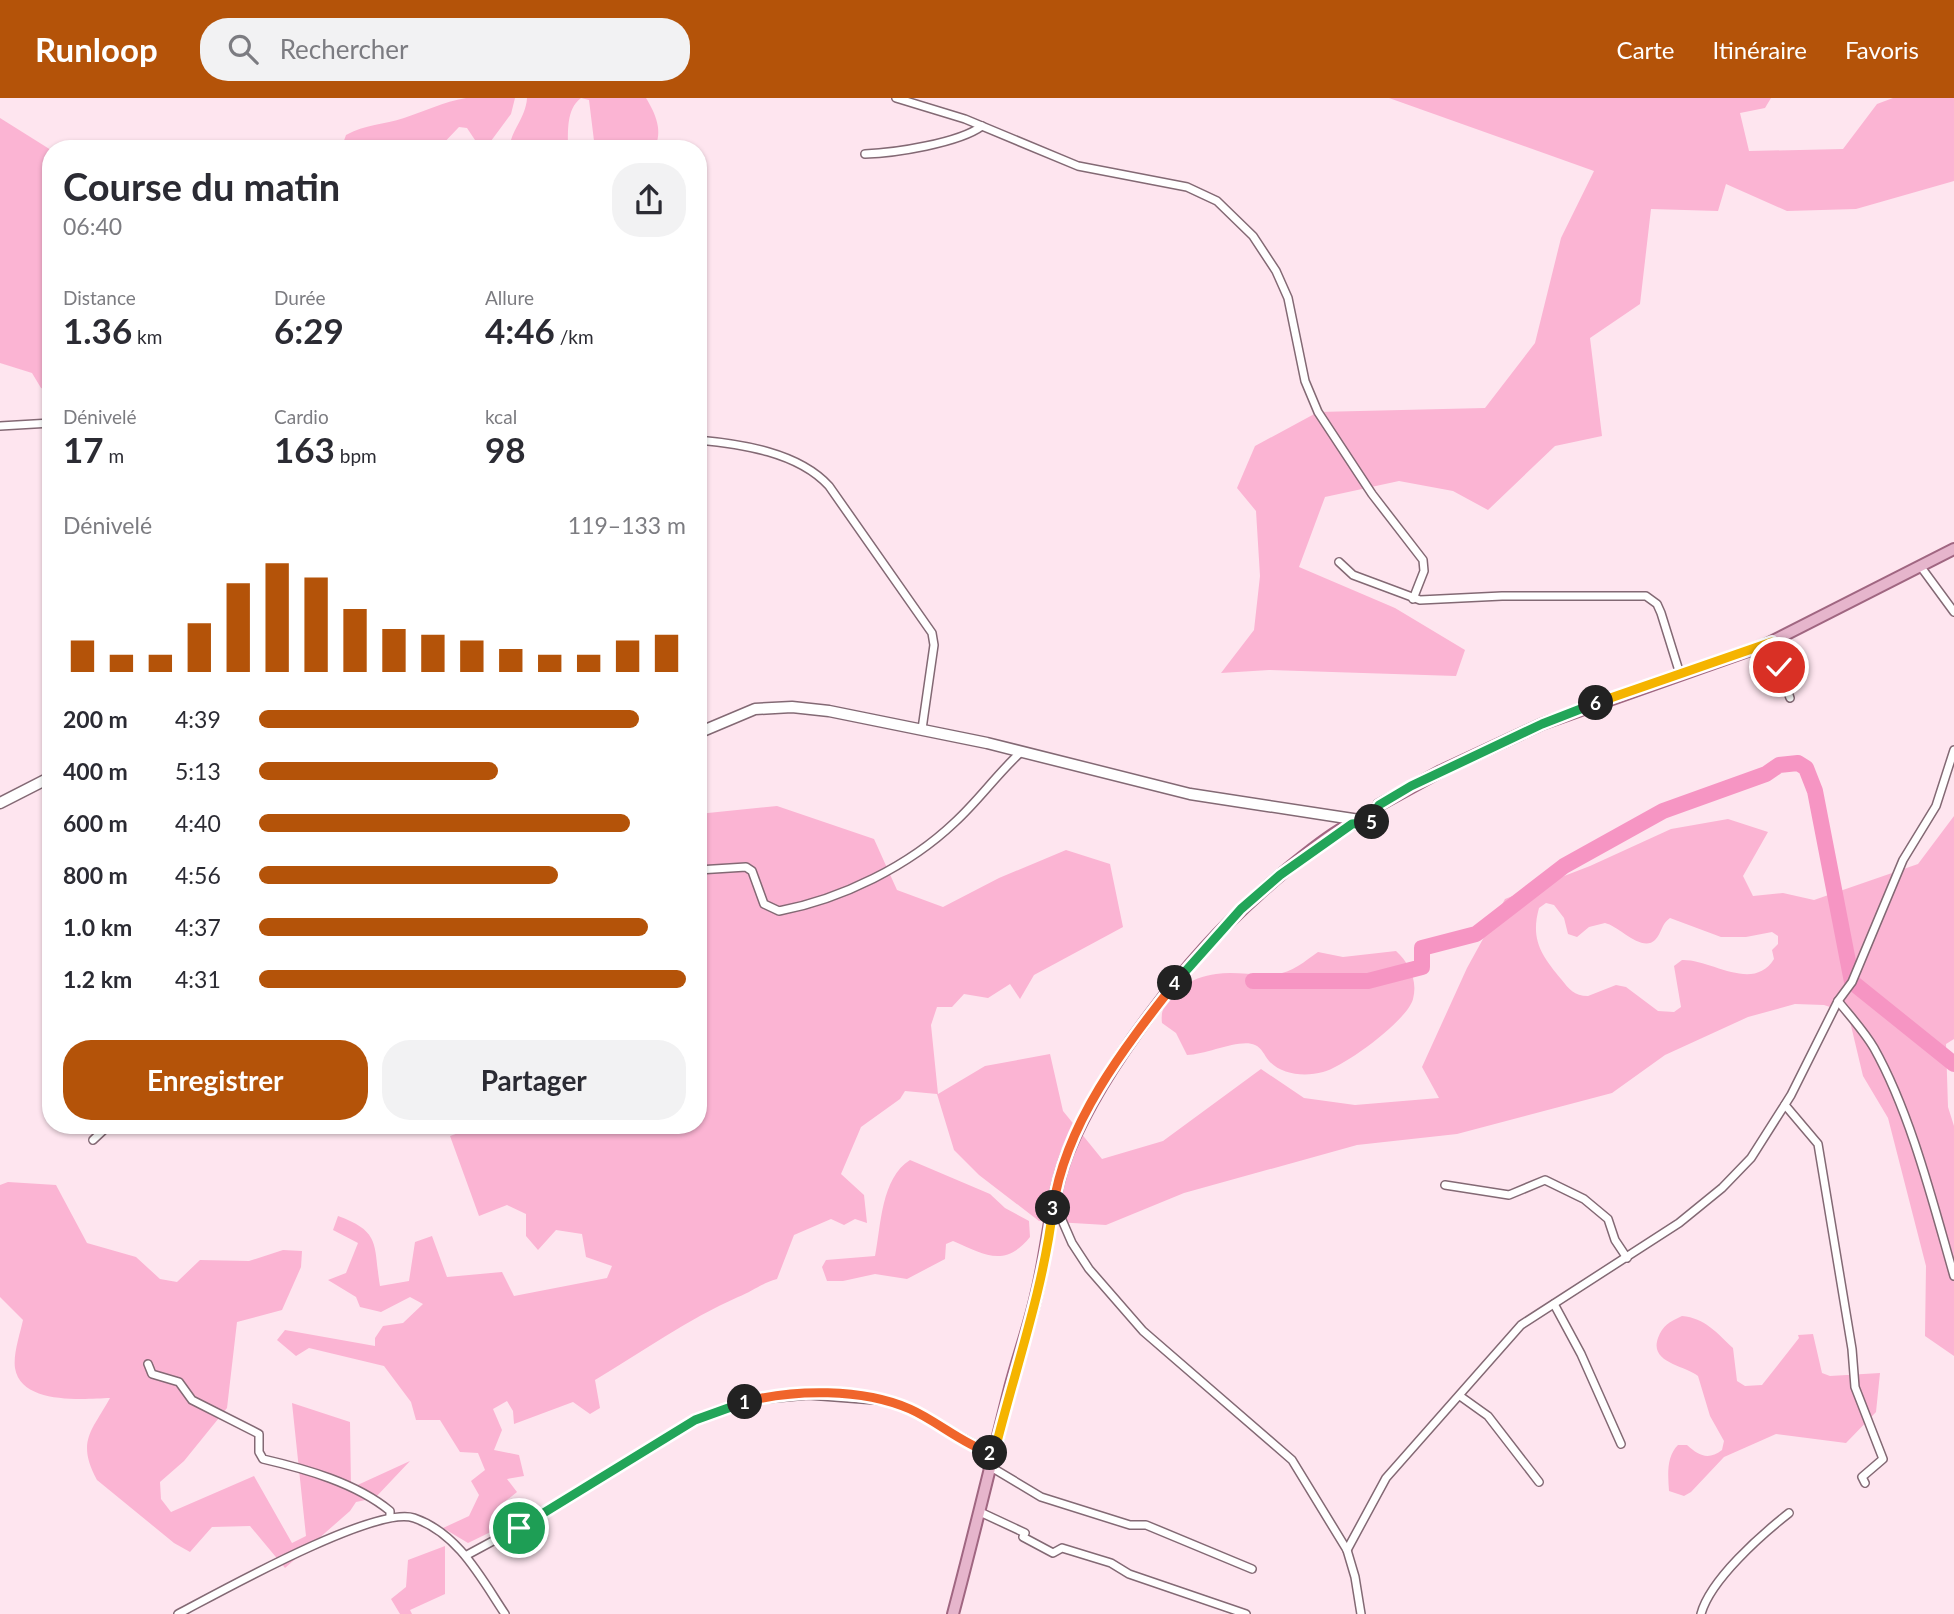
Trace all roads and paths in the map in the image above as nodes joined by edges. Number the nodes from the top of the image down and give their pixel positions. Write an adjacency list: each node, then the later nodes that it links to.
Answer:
1 (896, 98): 2 (street)
2 (982, 126): 3 (street); 10 (street)
3 (865, 154)
4 (42, 424): 5 (street)
5 (0, 426)
6 (707, 442): 16 (street)
7 (1954, 549): 9 (main road)
8 (1339, 562): 10 (street)
9 (1921, 567): 11 (street); 12 (main road)
10 (1413, 599): 13 (street)
11 (1954, 612)
12 (1772, 642): 13 (main road); 14 (street)
13 (1680, 674): 21 (main road)
14 (1790, 698)
15 (707, 729): 16 (street)
16 (922, 729): 18 (street)
17 (1954, 750): 23 (street)
18 (1021, 752): 21 (street); 22 (street)
19 (42, 782): 20 (street)
20 (0, 803)
21 (1373, 822): 28 (main road)
22 (707, 869)
23 (1838, 1001): 24 (street); 30 (street)
24 (1785, 1105): 29 (street); 38 (street)
25 (99, 1134): 26 (street)
26 (93, 1140)
27 (1445, 1185): 29 (street)
28 (1054, 1203): 35 (main road); 42 (street)
29 (1627, 1258): 31 (street)
30 (1954, 1276)
31 (1554, 1304): 33 (street); 34 (street)
32 (148, 1364): 41 (street)
33 (1460, 1396): 37 (street); 42 (street)
34 (1621, 1444)
35 (994, 1454): 36 (main road); 43 (street)
36 (992, 1467): 39 (main road); 44 (street)
37 (1539, 1482)
38 (1865, 1483)
39 (980, 1512): 49 (main road); 50 (street)
40 (1789, 1513): 52 (street)
41 (390, 1517): 43 (street); 45 (street)
42 (1347, 1550): 51 (street)
43 (467, 1555): 48 (street)
44 (1252, 1569)
45 (194, 1606): 46 (street); 47 (street)
46 (178, 1614)
47 (189, 1614)
48 (505, 1614)
49 (953, 1614)
50 (1246, 1614)
51 (1361, 1614)
52 (1701, 1614)

